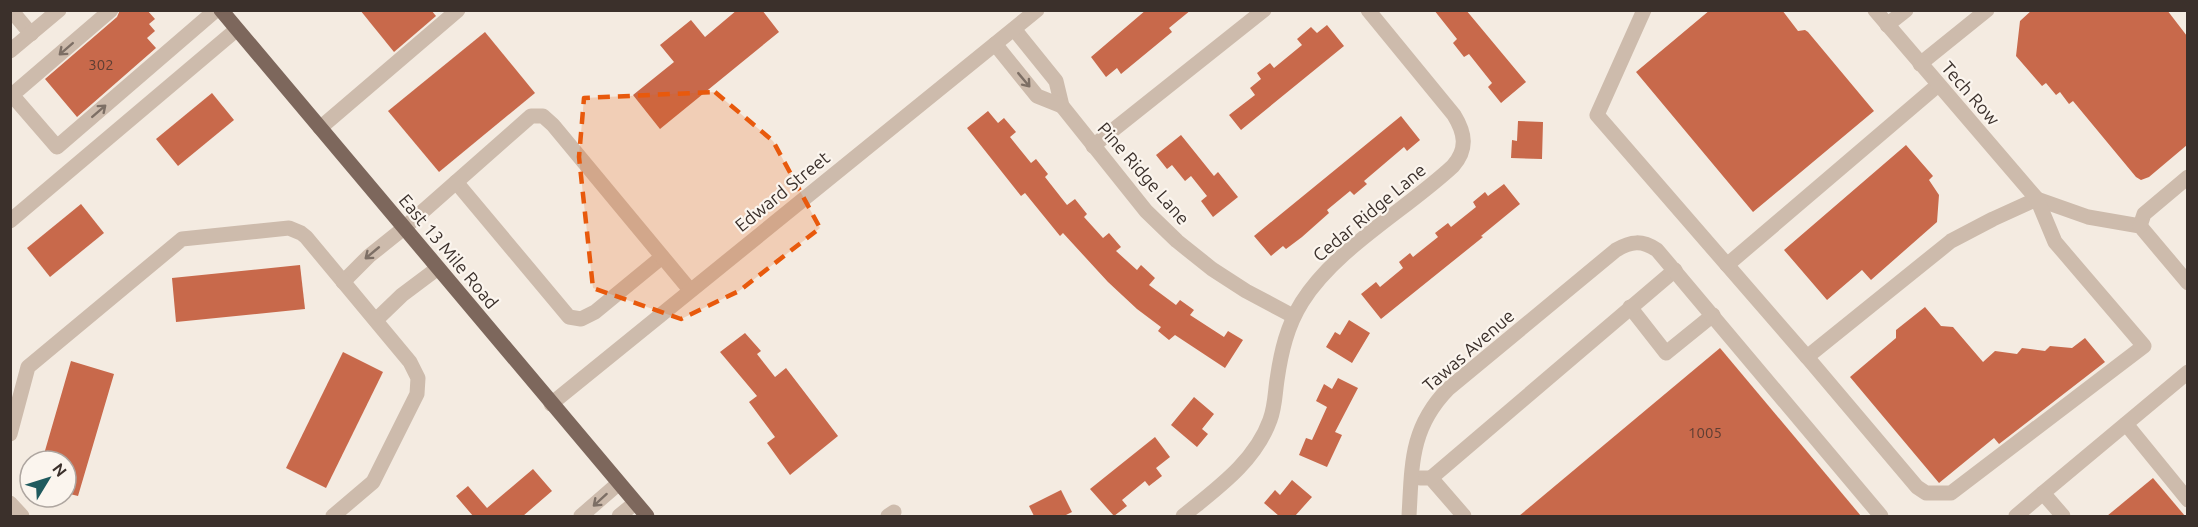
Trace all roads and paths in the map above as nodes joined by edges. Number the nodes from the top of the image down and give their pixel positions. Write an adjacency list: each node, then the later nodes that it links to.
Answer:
1 (11, 10): 17 (street)
2 (59, 10): 17 (street)
3 (111, 10): 4 (street, one-way to 4)
4 (216, 10)
5 (221, 10): 16 (main road, East 13 Mile Road)
6 (458, 10): 23 (street)
7 (1037, 10): 15 (street, Edward Street)
8 (1264, 10): 24 (street)
9 (1368, 10): 40 (street, Cedar Ridge Lane)
10 (1644, 10): 32 (street)
11 (1875, 10): 14 (street, Tech Row)
12 (1906, 10): 14 (street)
13 (1987, 10): 20 (street)
14 (1887, 25): 20 (street, Tech Row)
15 (1014, 29): 18 (street, Edward Street); 22 (street, Pine Ridge Lane)
16 (236, 30): 23 (main road, East 13 Mile Road); 28 (street)
17 (30, 34): 19 (street)
18 (995, 44): 22 (street, Pine Ridge Lane, one-way to 22); 37 (street, Edward Street)
19 (10, 51)
20 (1920, 64): 21 (street, Tech Row)
21 (1938, 85): 27 (street, Tech Row); 32 (street)
22 (1062, 106): 24 (street, Pine Ridge Lane)
23 (320, 128): 30 (main road, East 13 Mile Road)
24 (1093, 147): 40 (street, Pine Ridge Lane)
25 (2187, 177): 29 (street)
26 (456, 182): 30 (street); 31 (street); 31 (street)
27 (2037, 199): 29 (street); 42 (street); 42 (street)
28 (10, 221)
29 (2140, 226): 36 (street)
30 (405, 228): 33 (main road, East 13 Mile Road); 35 (street, one-way to 35)
31 (662, 258): 37 (street)
32 (1727, 265): 42 (street)
33 (438, 268): 41 (street); 44 (main road, East 13 Mile Road)
34 (1675, 270): 38 (street); 39 (street); 48 (street, Tawas Avenue)
35 (343, 282): 41 (street); 46 (street)
36 (2187, 283)
37 (690, 290): 44 (street, Edward Street)
38 (1630, 307): 39 (street); 47 (street)
39 (1713, 315): 62 (street)
40 (1293, 316): 59 (street, Cedar Ridge Lane)
41 (376, 320): 55 (street)
42 (1807, 357)
43 (2187, 372): 45 (street)
44 (551, 404): 49 (main road, East 13 Mile Road)
45 (2126, 424): 50 (street); 51 (street)
46 (10, 434)
47 (1431, 478): 48 (street); 61 (street)
48 (1412, 479): 60 (street, Tawas Avenue)
49 (619, 483): 53 (main road, East 13 Mile Road); 56 (street, one-way to 56)
50 (2043, 493): 63 (street); 64 (street)
51 (2187, 500)
52 (10, 503): 54 (street)
53 (635, 503): 57 (street); 58 (main road, East 13 Mile Road)
54 (22, 516)
55 (333, 516)
56 (581, 516)
57 (619, 516)
58 (646, 516)
59 (1183, 516)
60 (1409, 516)
61 (1464, 516)
62 (1881, 516)
63 (2016, 516)
64 (2063, 516)

